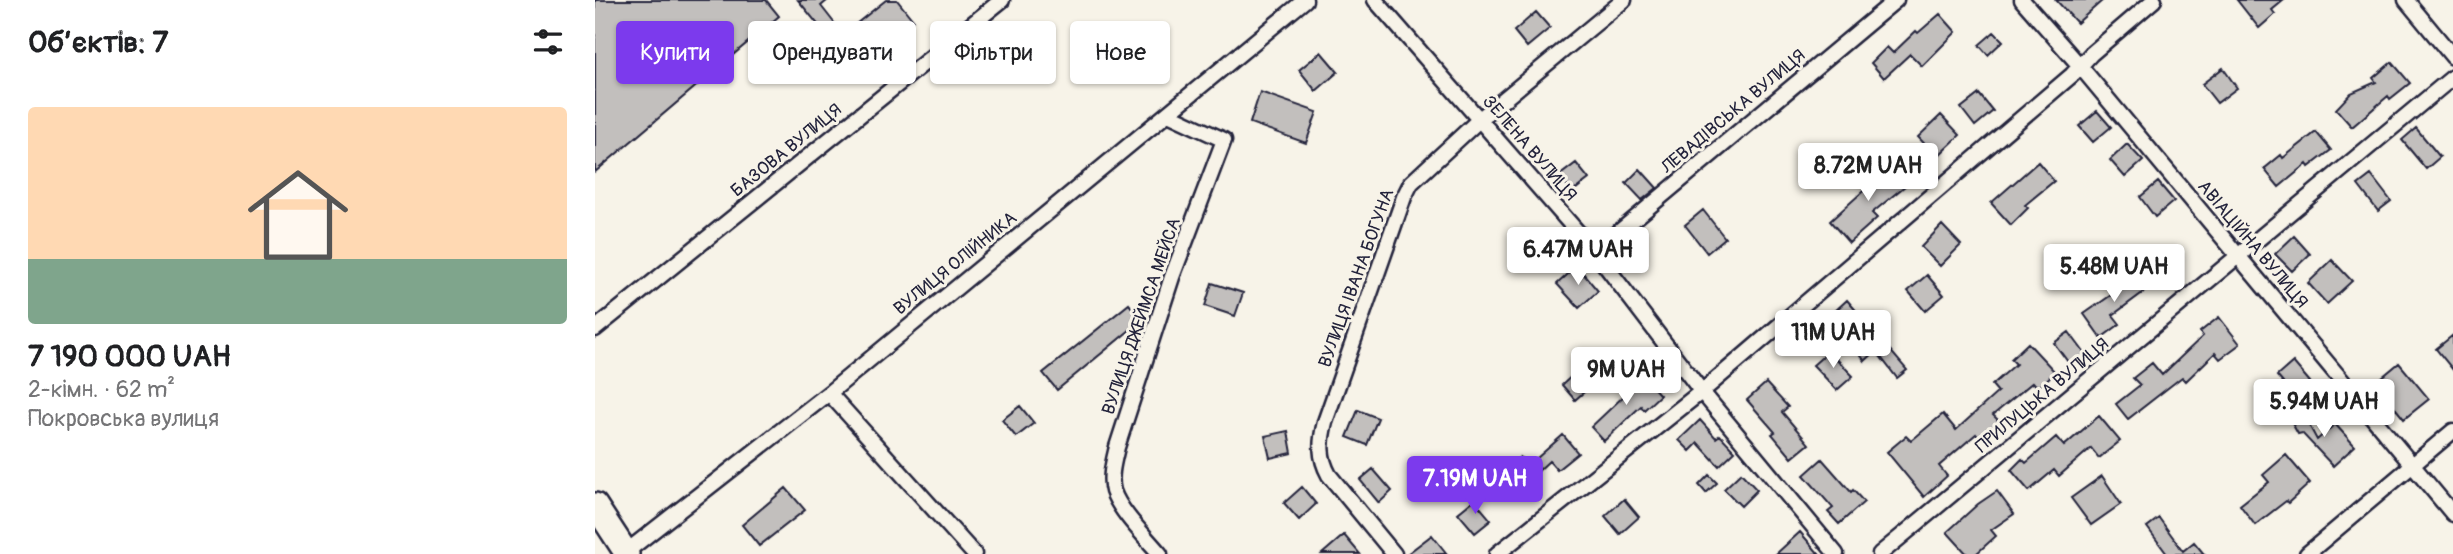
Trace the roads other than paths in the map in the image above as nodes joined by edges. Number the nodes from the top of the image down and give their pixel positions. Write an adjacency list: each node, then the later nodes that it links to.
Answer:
1 (1002, 0): 16 (street, БАЗОВА ВУЛИЦЯ)
2 (1305, 0): 12 (street, ВУЛИЦЯ ОЛІЙНИКА)
3 (1375, 0): 13 (street, ЗЕЛЕНА ВУЛИЦЯ)
4 (1624, 0): 13 (street, ВУЛИЦЯ ІВАНА БОГУНА)
5 (1896, 0): 14 (street, ЛЕВАДІВСЬКА ВУЛИЦЯ)
6 (2022, 0): 10 (street, АВІАЦІЙНА ВУЛИЦЯ)
7 (2154, 0): 10 (street)
8 (2406, 0): 9 (street)
9 (2453, 57)
10 (2080, 66): 15 (street, АВІАЦІЙНА ВУЛИЦЯ); 17 (street)
11 (2453, 77): 15 (street, ПРИЛУЦЬКА ВУЛИЦЯ)
12 (1168, 114): 18 (street, ВУЛИЦЯ ОЛІЙНИКА); 25 (street, ВУЛИЦЯ ДЖЕЙМСА МЕЙСА)
13 (1480, 119): 14 (street, ЗЕЛЕНА ВУЛИЦЯ); 26 (street, ВУЛИЦЯ ІВАНА БОГУНА)
14 (1595, 252): 17 (street, ЗЕЛЕНА ВУЛИЦЯ)
15 (2238, 256): 20 (street, АВІАЦІЙНА ВУЛИЦЯ); 29 (street, ПРИЛУЦЬКА ВУЛИЦЯ)
16 (595, 329)
17 (1702, 392): 27 (street); 28 (street, ЗЕЛЕНА ВУЛИЦЯ)
18 (829, 393): 23 (street, ВУЛИЦЯ ОЛІЙНИКА); 24 (street)
19 (2453, 432): 20 (street)
20 (2413, 465): 22 (street, АВІАЦІЙНА ВУЛИЦЯ); 30 (street)
21 (595, 505): 23 (main road)
22 (2453, 514)
23 (627, 553)
24 (974, 554)
25 (1160, 554)
26 (1394, 554)
27 (1497, 554)
28 (1836, 554)
29 (1880, 554)
30 (2307, 554)

